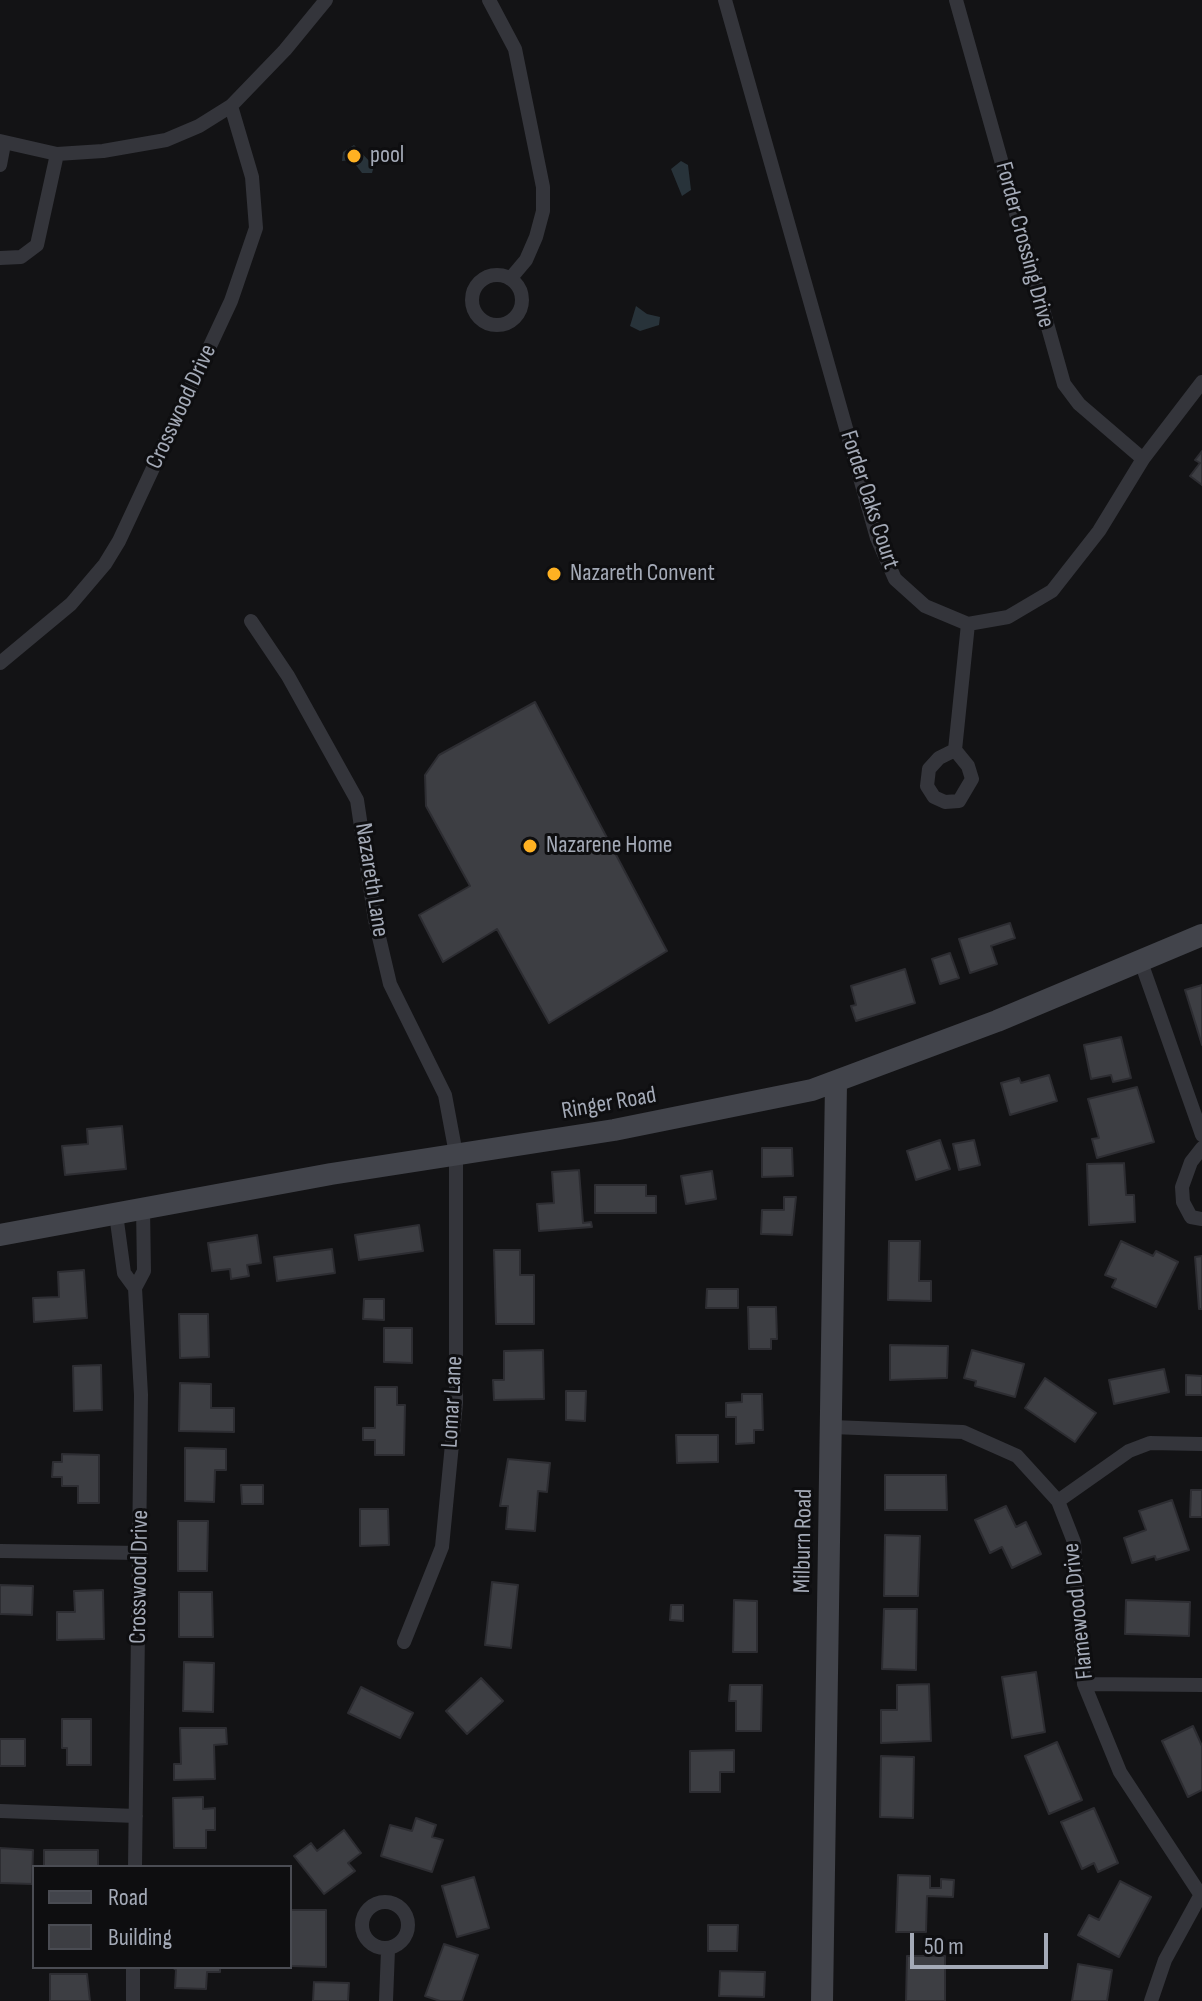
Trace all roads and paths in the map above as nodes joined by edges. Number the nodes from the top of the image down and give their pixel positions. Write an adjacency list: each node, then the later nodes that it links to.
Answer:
1 (326, 0): 5 (street)
2 (489, 0): 10 (street)
3 (725, 0): 14 (street, Forder Oaks Court)
4 (956, 0): 12 (street, Forder Crossing Drive)
5 (231, 106): 7 (street); 15 (street, Crosswood Drive)
6 (2, 142): 7 (street); 8 (street)
7 (57, 154): 9 (street)
8 (0, 165)
9 (0, 258)
10 (510, 279)
11 (1202, 382): 12 (street)
12 (1143, 459): 14 (street)
13 (251, 621): 22 (street, Nazareth Lane)
14 (968, 624): 16 (street)
15 (0, 663)
16 (955, 750)
17 (1202, 935): 18 (street, Ringer Road)
18 (1141, 962): 19 (street, Ringer Road); 20 (street)
19 (836, 1083): 22 (street, Ringer Road); 28 (street, Milburn Road)
20 (1202, 1135)
21 (1202, 1148): 25 (street)
22 (456, 1154): 23 (street, Ringer Road); 33 (street, Lomar Lane)
23 (143, 1208): 24 (street, Ringer Road); 27 (street, Crosswood Drive)
24 (116, 1214): 26 (street, Ringer Road); 27 (street, Crosswood Drive)
25 (1202, 1219)
26 (0, 1235)
27 (135, 1288): 32 (street, Crosswood Drive)
28 (832, 1427): 30 (street, Flamewood Drive); 44 (street, Milburn Road)
29 (1202, 1444): 30 (street)
30 (1058, 1501): 34 (street, Flamewood Drive)
31 (0, 1551): 32 (street)
32 (141, 1553): 37 (street, Crosswood Drive)
33 (404, 1642)
34 (1084, 1684): 35 (street); 39 (street, Flamewood Drive)
35 (1202, 1685)
36 (0, 1811): 37 (street)
37 (136, 1816): 38 (street, Crosswood Drive)
38 (135, 1865)
39 (1201, 1896): 45 (street)
40 (388, 1950): 43 (street)
41 (133, 1969): 42 (street)
42 (133, 2001)
43 (386, 2001)
44 (822, 2001)
45 (1151, 2001)

